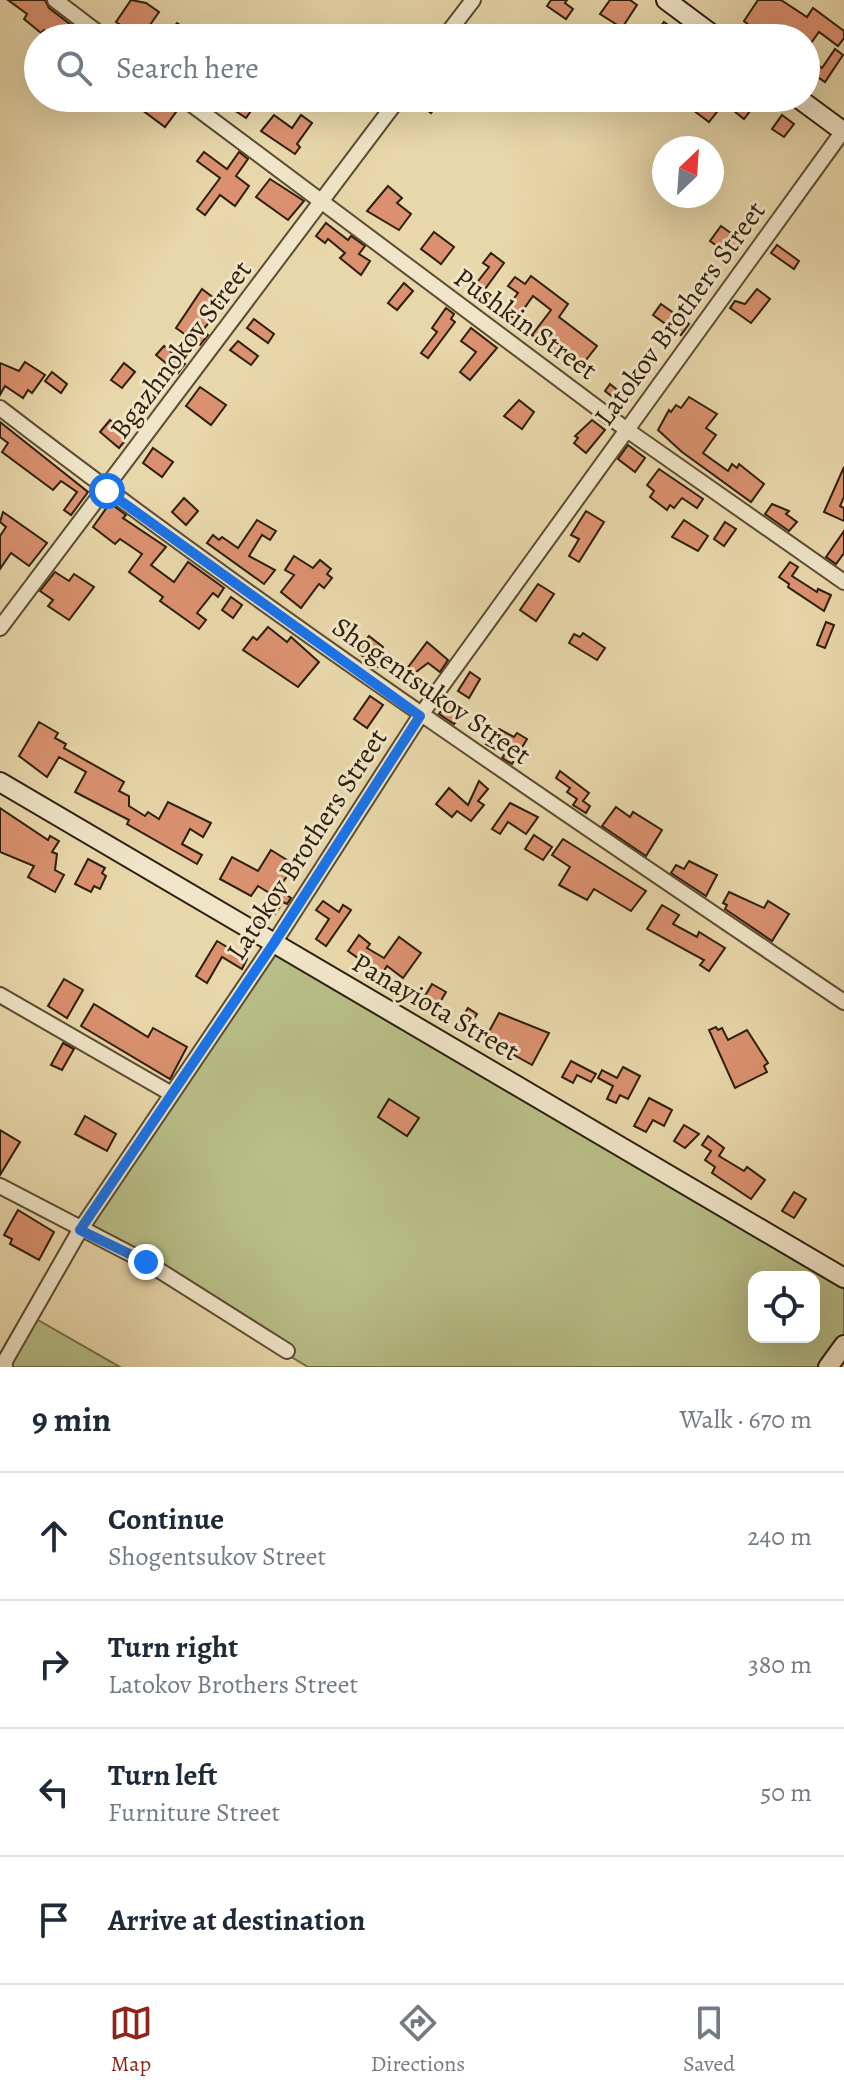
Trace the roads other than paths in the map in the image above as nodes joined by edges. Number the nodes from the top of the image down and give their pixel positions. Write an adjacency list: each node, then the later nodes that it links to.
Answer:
1 (55, 0): 4 (street)
2 (473, 0): 5 (street)
3 (666, 0): 6 (street)
4 (87, 24)
5 (455, 24)
6 (698, 24)
7 (201, 112): 11 (street, Pushkin Street)
8 (388, 112): 11 (street, Bgazhnokov Street)
9 (817, 112): 10 (street)
10 (843, 132): 13 (street, Latokov Brothers Street)
11 (320, 203): 13 (street, Pushkin Street); 14 (street, Bgazhnokov Street)
12 (0, 408): 14 (street, Shogentsukov Street)
13 (627, 430): 15 (street, Pushkin Street); 17 (street, Latokov Brothers Street)
14 (107, 491): 16 (street, Bgazhnokov Street); 17 (street, Shogentsukov Street)
15 (844, 582)
16 (0, 628)
17 (420, 716): 19 (street, Latokov Brothers Street); 21 (street, Shogentsukov Street)
18 (0, 782): 19 (street, Panayiota Street)
19 (274, 943): 22 (street, Latokov Brothers Street); 25 (street, Panayiota Street)
20 (0, 995): 22 (street)
21 (844, 1002)
22 (170, 1093): 24 (street, Latokov Brothers Street)
23 (0, 1186): 24 (street)
24 (80, 1230): 27 (street); 28 (street, Latokov Brothers Street)
25 (844, 1278)
26 (844, 1345): 29 (street)
27 (287, 1351)
28 (3, 1364)
29 (828, 1367)

